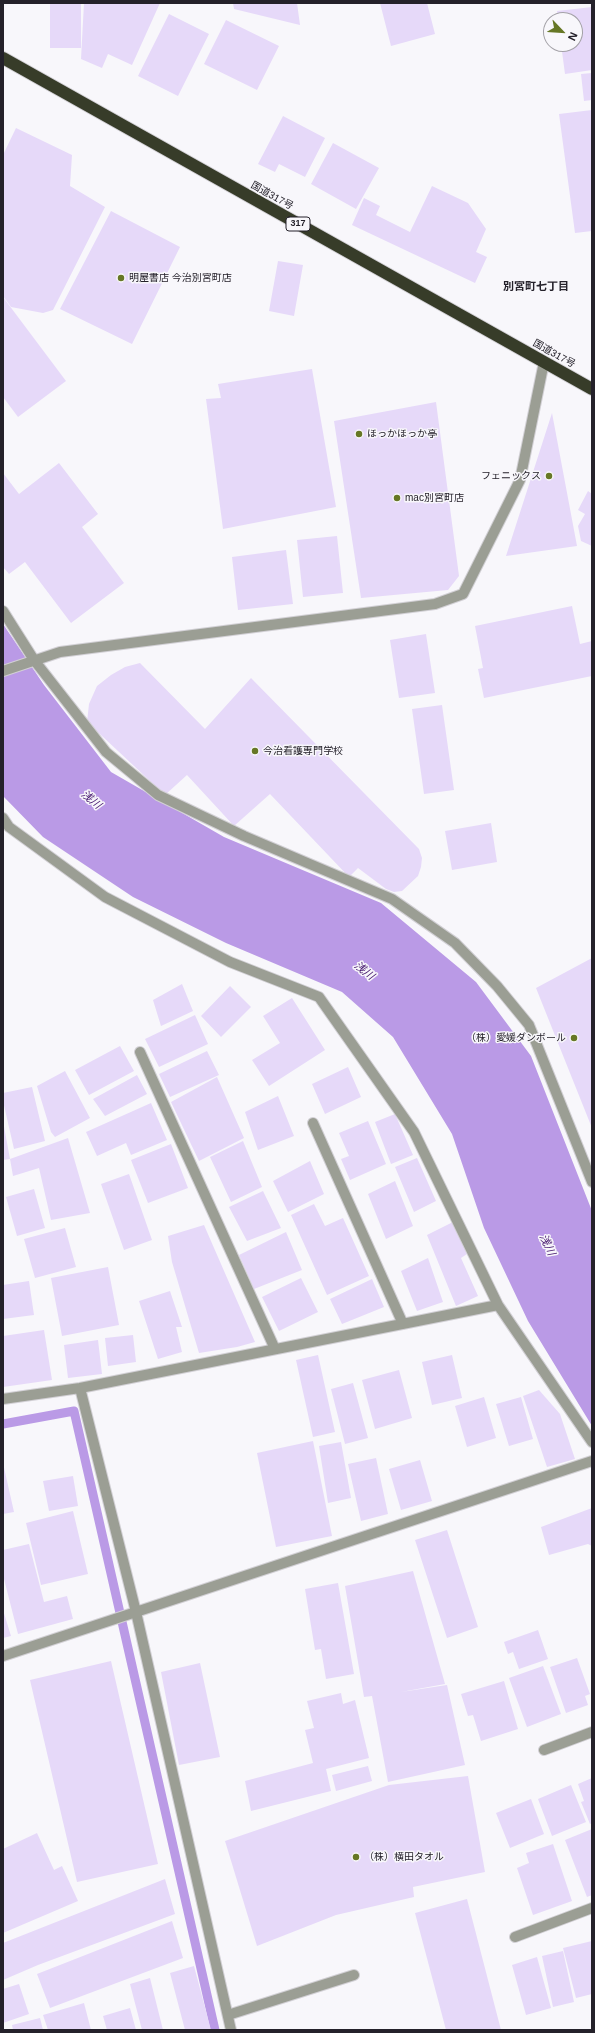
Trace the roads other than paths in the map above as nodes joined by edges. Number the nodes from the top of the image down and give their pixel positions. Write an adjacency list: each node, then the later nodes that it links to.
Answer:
1 (3, 58): 2 (highway, 国道317号 / 317)
2 (544, 362): 3 (highway, 国道317号 / 317); 5 (street)
3 (592, 389)
4 (3, 611): 5 (street)
5 (34, 660): 6 (street); 10 (street)
6 (3, 670)
7 (3, 818): 11 (street)
8 (140, 1052): 13 (street)
9 (313, 1123): 12 (street)
10 (592, 1182)
11 (498, 1305): 12 (street); 16 (street)
12 (403, 1324): 13 (street)
13 (275, 1349): 14 (street)
14 (80, 1388): 15 (street); 18 (street)
15 (3, 1399)
16 (592, 1442)
17 (592, 1460): 18 (street)
18 (136, 1612): 19 (street); 25 (street)
19 (3, 1656)
20 (592, 1732): 21 (street)
21 (544, 1750)
22 (592, 1908): 23 (street)
23 (515, 1937)
24 (354, 1975): 25 (street)
25 (228, 2015): 26 (street)
26 (231, 2030)

